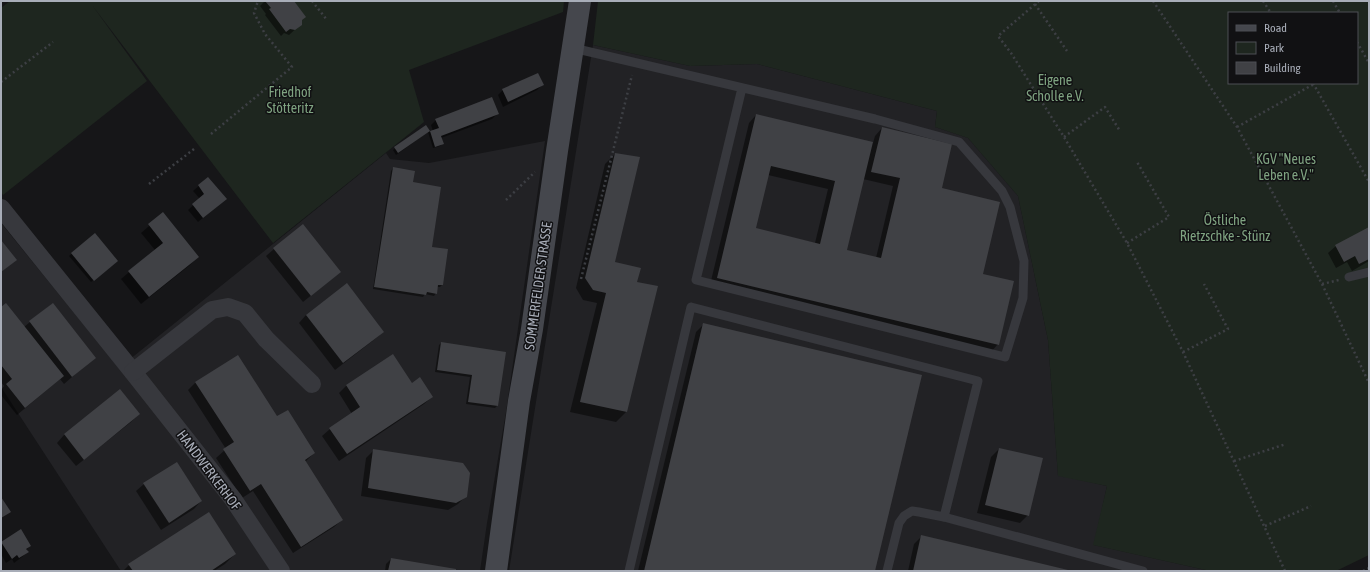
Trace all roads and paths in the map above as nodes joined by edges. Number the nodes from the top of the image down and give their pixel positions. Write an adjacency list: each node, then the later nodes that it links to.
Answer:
1 (258, 1): 23 (path)
2 (312, 1): 11 (path)
3 (580, 1): 14 (main road, SOMMERFELDER STRASSE)
4 (1039, 1): 8 (path)
5 (1153, 1): 21 (path)
6 (1263, 1): 9 (path)
7 (1333, 1): 10 (path)
8 (1035, 4): 15 (path); 24 (path)
9 (1270, 12)
10 (1339, 12)
11 (327, 20)
12 (53, 42): 18 (path)
13 (1358, 44): 17 (path)
14 (574, 48): 16 (lane); 26 (main road, SOMMERFELDER STRASSE)
15 (1067, 52)
16 (635, 63): 20 (lane); 35 (path)
17 (1369, 63)
18 (1, 82)
19 (1313, 84): 21 (path); 28 (path)
20 (742, 88): 20 (lane)
21 (1237, 127): 37 (path)
22 (1120, 130): 24 (path)
23 (211, 134)
24 (1064, 137): 32 (path)
25 (194, 149): 29 (path)
26 (557, 151): 30 (path); 49 (main road, SOMMERFELDER STRASSE)
27 (1137, 162): 32 (path)
28 (1369, 182)
29 (149, 184)
30 (506, 200)
31 (1, 208): 39 (street, HANDWERKERHOF)
32 (1127, 243): 38 (path)
33 (1369, 272): 34 (lane)
34 (1349, 277): 37 (path)
35 (582, 279)
36 (1204, 284): 38 (path)
37 (1322, 284): 40 (path)
38 (1182, 352): 43 (path)
39 (133, 372): 41 (street); 48 (street, HANDWERKERHOF)
40 (1369, 383)
41 (312, 384)
42 (1286, 444): 43 (path)
43 (1234, 462): 46 (path)
44 (1311, 506): 46 (path)
45 (944, 517): 50 (lane); 51 (lane); 52 (lane)
46 (1265, 526): 53 (path)
47 (1369, 568): 54 (path)
48 (281, 571)
49 (496, 571)
50 (629, 571)
51 (887, 571)
52 (1143, 571)
53 (1286, 571)
54 (1363, 571)

